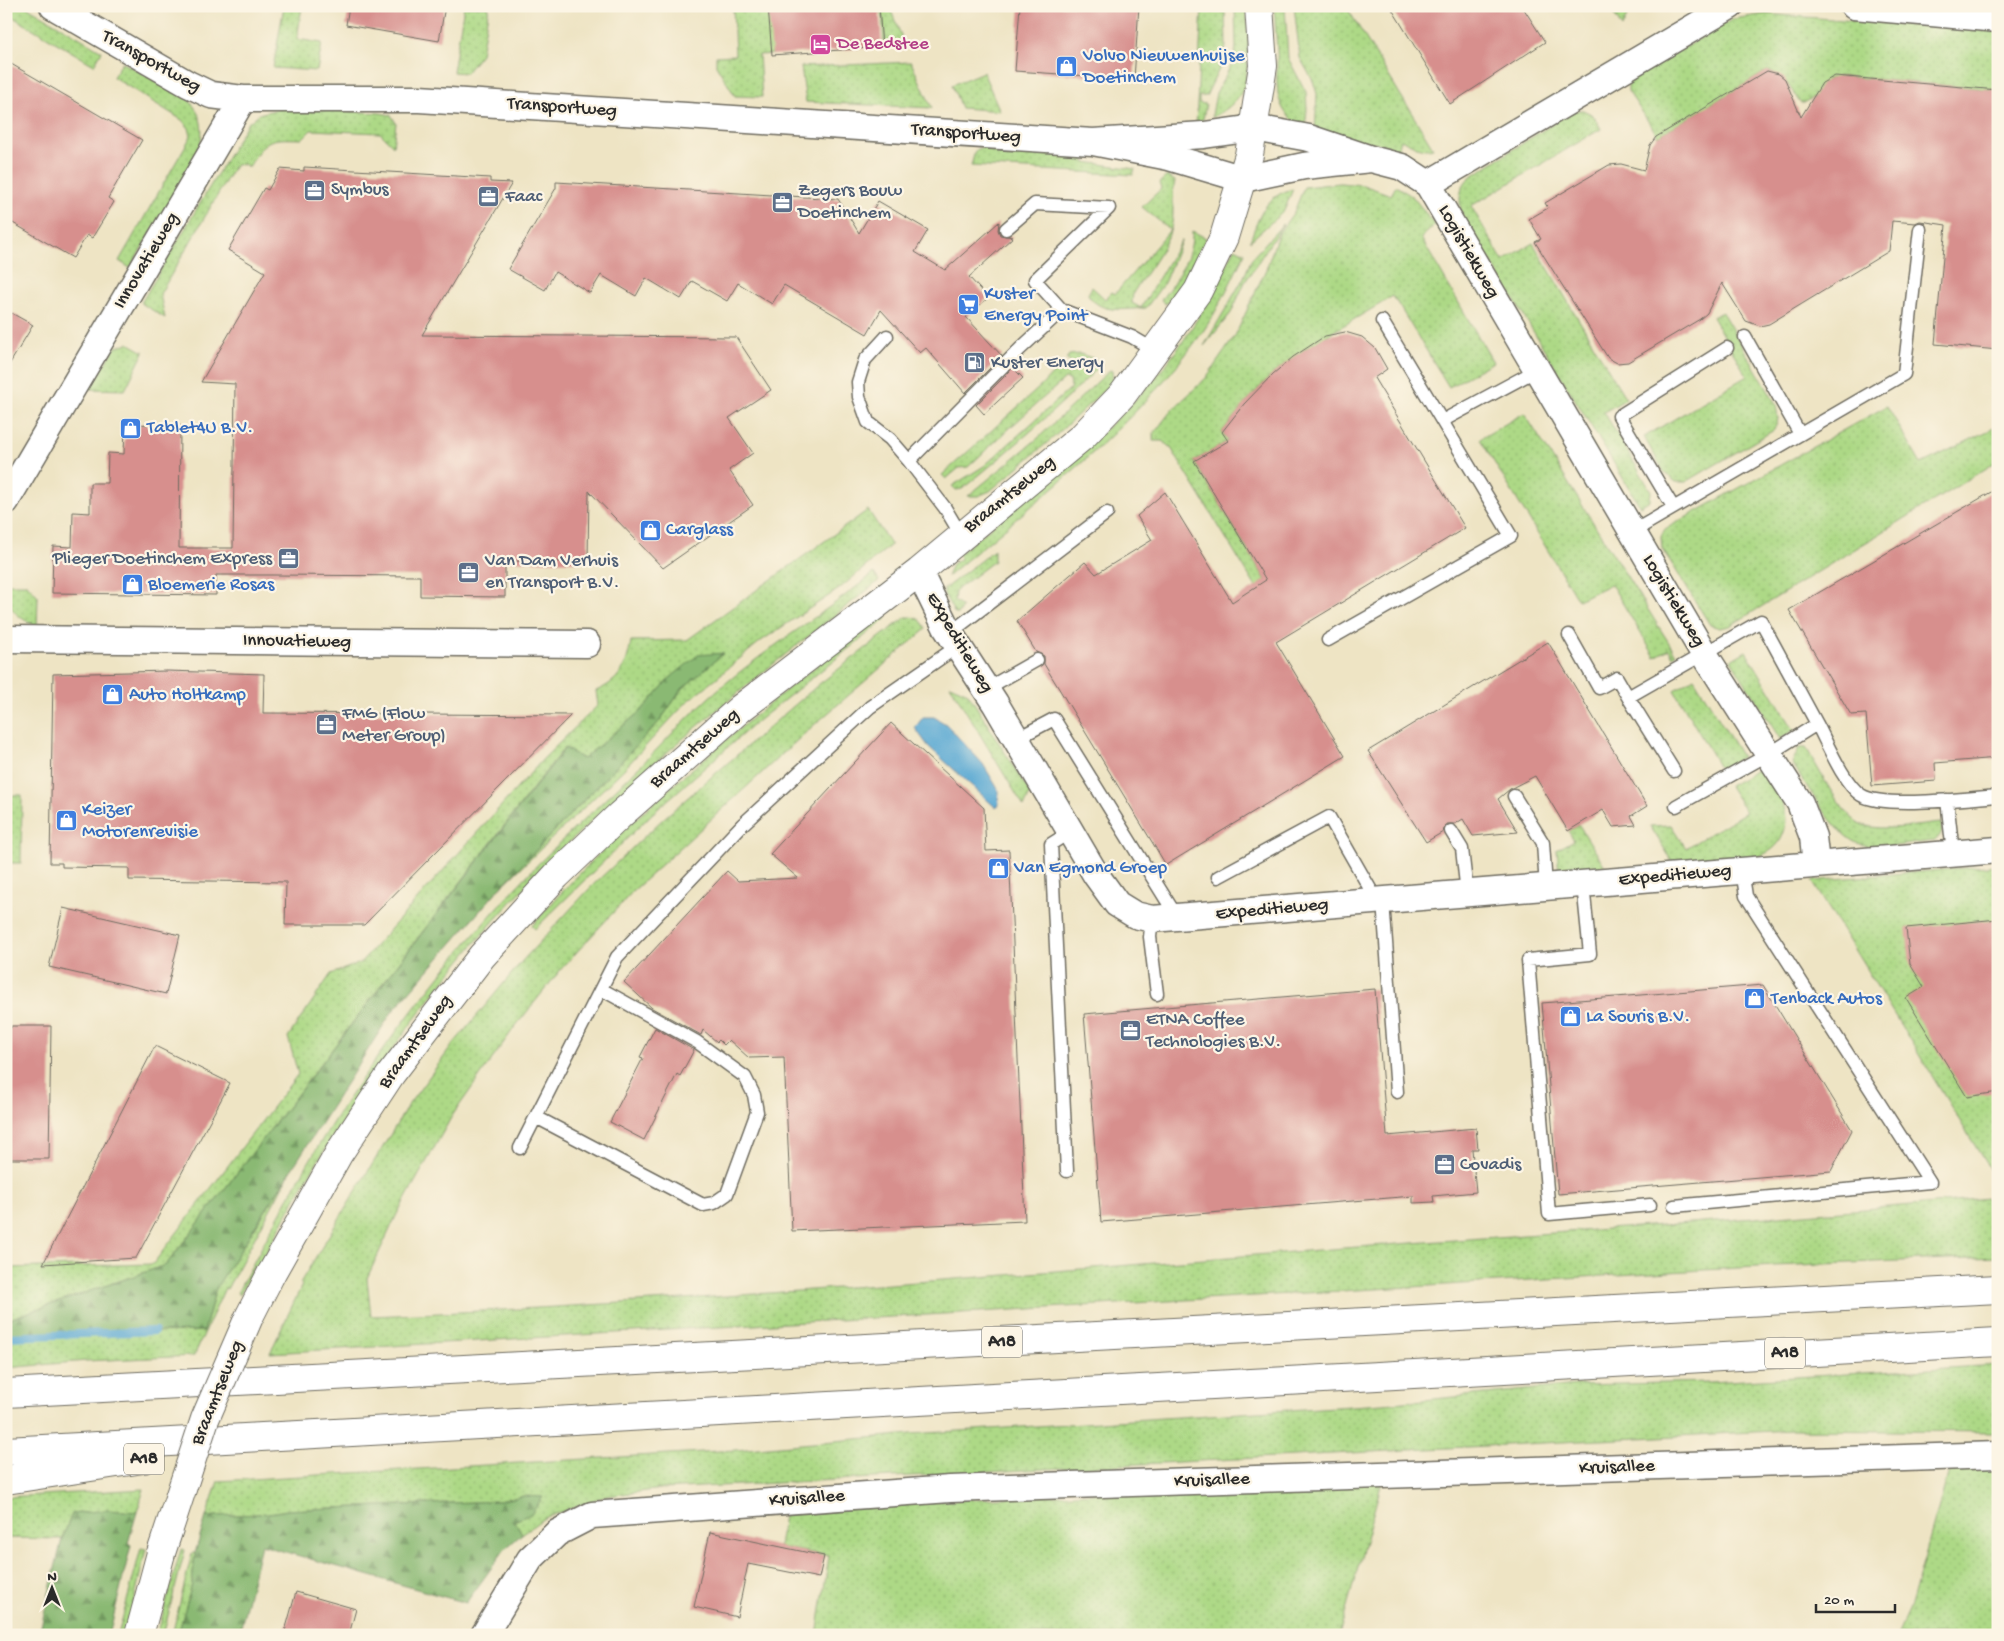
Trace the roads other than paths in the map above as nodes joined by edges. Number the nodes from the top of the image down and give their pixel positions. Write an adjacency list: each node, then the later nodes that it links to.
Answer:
1 (54, 6): 6 (street, Transportweg)
2 (1259, 6): 7 (main road, Braamtseweg)
3 (1730, 6): 11 (street, Logistiekweg)
4 (1859, 6): 5 (street)
5 (1998, 19)
6 (243, 99): 8 (street, Transportweg); 24 (street, Innovatieweg)
7 (1254, 128): 8 (street, Transportweg); 9 (street, Logistiekweg); 10 (main road, Braamtseweg)
8 (1093, 142): 10 (street, Transportweg)
9 (1371, 159): 10 (street, Logistiekweg); 11 (street, Logistiekweg)
10 (1243, 179): 19 (main road, Braamtseweg)
11 (1428, 184): 20 (street, Logistiekweg)
12 (1006, 229): 14 (lane)
13 (1920, 229): 22 (lane)
14 (1062, 310): 19 (lane); 23 (lane)
15 (1382, 322): 21 (lane)
16 (887, 336): 23 (lane)
17 (1745, 337): 22 (lane)
18 (1727, 348): 25 (lane)
19 (1156, 351): 28 (main road, Braamtseweg)
20 (1537, 370): 21 (lane); 27 (street, Logistiekweg)
21 (1442, 421): 33 (lane)
22 (1800, 434): 25 (lane)
23 (908, 461): 28 (lane)
24 (6, 501)
25 (1673, 507): 27 (lane)
26 (1107, 513): 32 (lane)
27 (1632, 532): 35 (street, Logistiekweg)
28 (960, 536): 29 (main road, Braamtseweg)
29 (918, 572): 32 (street, Expeditieweg); 74 (main road, Braamtseweg, bridge)
30 (1569, 635): 38 (lane)
31 (6, 639): 34 (street, Innovatieweg)
32 (954, 640): 37 (street, Expeditieweg); 59 (lane)
33 (1328, 640)
34 (587, 644)
35 (1703, 652): 38 (lane); 39 (lane); 41 (street, Logistiekweg)
36 (1037, 660): 37 (lane)
37 (986, 689): 40 (street, Expeditieweg)
38 (1628, 697): 42 (lane)
39 (1817, 724): 41 (lane); 45 (lane)
40 (1016, 738): 48 (street, Expeditieweg); 58 (lane)
41 (1769, 754): 46 (lane); 51 (street, Logistiekweg)
42 (1674, 771)
43 (1514, 796): 55 (lane)
44 (1998, 796): 45 (lane)
45 (1947, 800): 50 (lane)
46 (1676, 806)
47 (1451, 831): 56 (lane)
48 (1070, 832): 58 (street, Expeditieweg); 64 (lane)
49 (1998, 850): 50 (street)
50 (1952, 854): 51 (street)
51 (1816, 864): 52 (street, Expeditieweg)
52 (1742, 870): 54 (street, Expeditieweg); 66 (lane)
53 (1218, 877): 57 (lane)
54 (1583, 884): 55 (street, Expeditieweg); 65 (lane)
55 (1546, 887): 56 (street, Expeditieweg)
56 (1467, 893): 57 (street, Expeditieweg)
57 (1380, 901): 58 (street, Expeditieweg); 61 (lane)
58 (1165, 918): 60 (lane)
59 (601, 989): 62 (lane); 62 (lane)
60 (1156, 994)
61 (1397, 1092)
62 (536, 1118): 63 (lane)
63 (520, 1148)
64 (1066, 1171)
65 (1650, 1205)
66 (1674, 1206)
67 (1998, 1289): 69 (main road, A18)
68 (1998, 1342): 70 (main road, A18)
69 (6, 1394)
70 (281, 1436): 71 (main road, A18); 73 (main road, A18)
71 (6, 1451)
72 (1998, 1456): 75 (street, Kruisallee)
73 (6, 1480)
74 (139, 1635)
75 (484, 1635)

